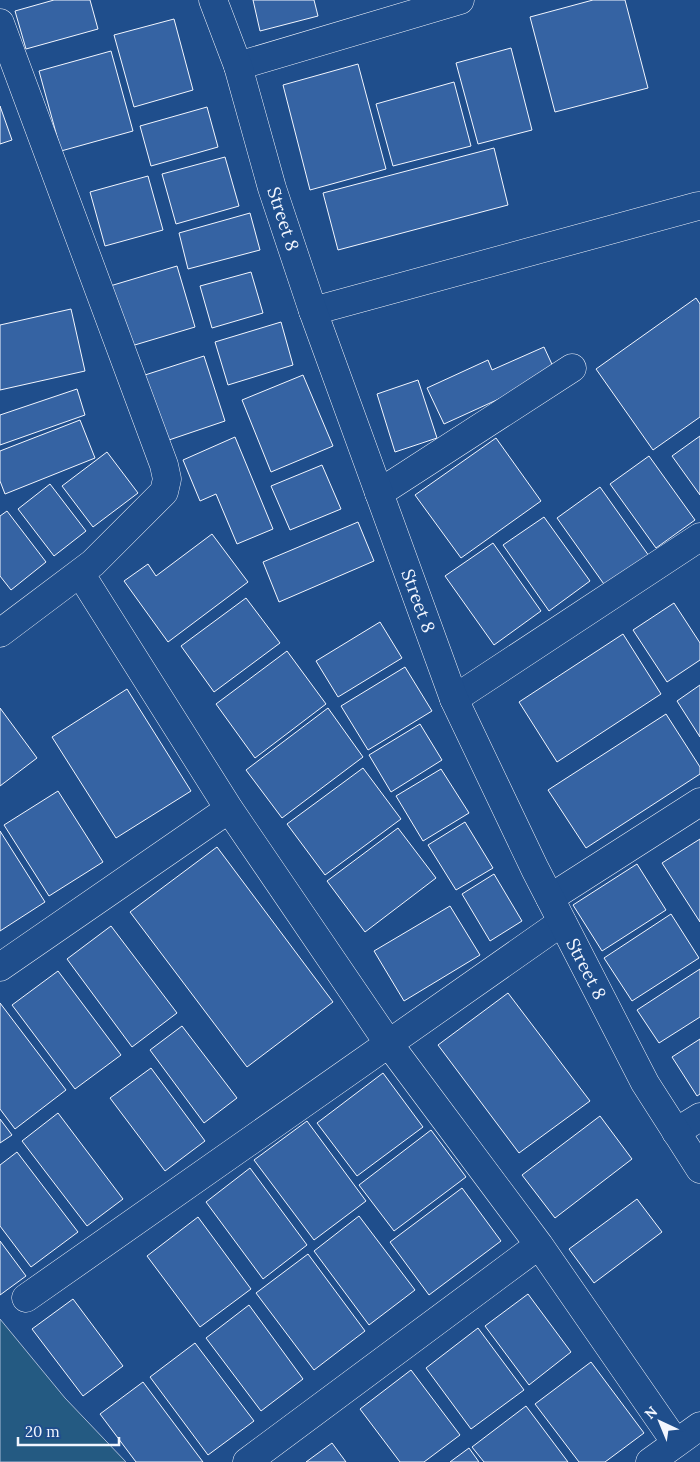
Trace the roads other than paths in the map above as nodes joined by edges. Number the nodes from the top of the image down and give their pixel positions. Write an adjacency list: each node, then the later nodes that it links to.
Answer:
1 (213, 0): 4 (street, Street 8)
2 (460, 0): 4 (street)
3 (0, 23): 10 (street)
4 (238, 66): 6 (street, Street 8)
5 (698, 206): 6 (street)
6 (313, 311): 8 (street, Street 8)
7 (572, 368): 8 (street)
8 (379, 493): 12 (street, Street 8)
9 (700, 537): 12 (street)
10 (80, 573): 11 (street); 14 (street)
11 (0, 633)
12 (454, 699): 15 (street, Street 8)
13 (700, 802): 15 (street)
14 (229, 809): 17 (street); 18 (street)
15 (550, 898): 16 (street, Street 8)
16 (562, 922): 18 (street); 20 (street, Street 8)
17 (0, 968)
18 (390, 1044): 22 (street); 23 (street)
19 (700, 1117): 20 (street)
20 (676, 1132): 21 (street, Street 8)
21 (700, 1169)
22 (539, 1245): 25 (street); 26 (street)
23 (26, 1298)
24 (700, 1426): 25 (street)
25 (676, 1443): 27 (street)
26 (247, 1462)
27 (650, 1462)

